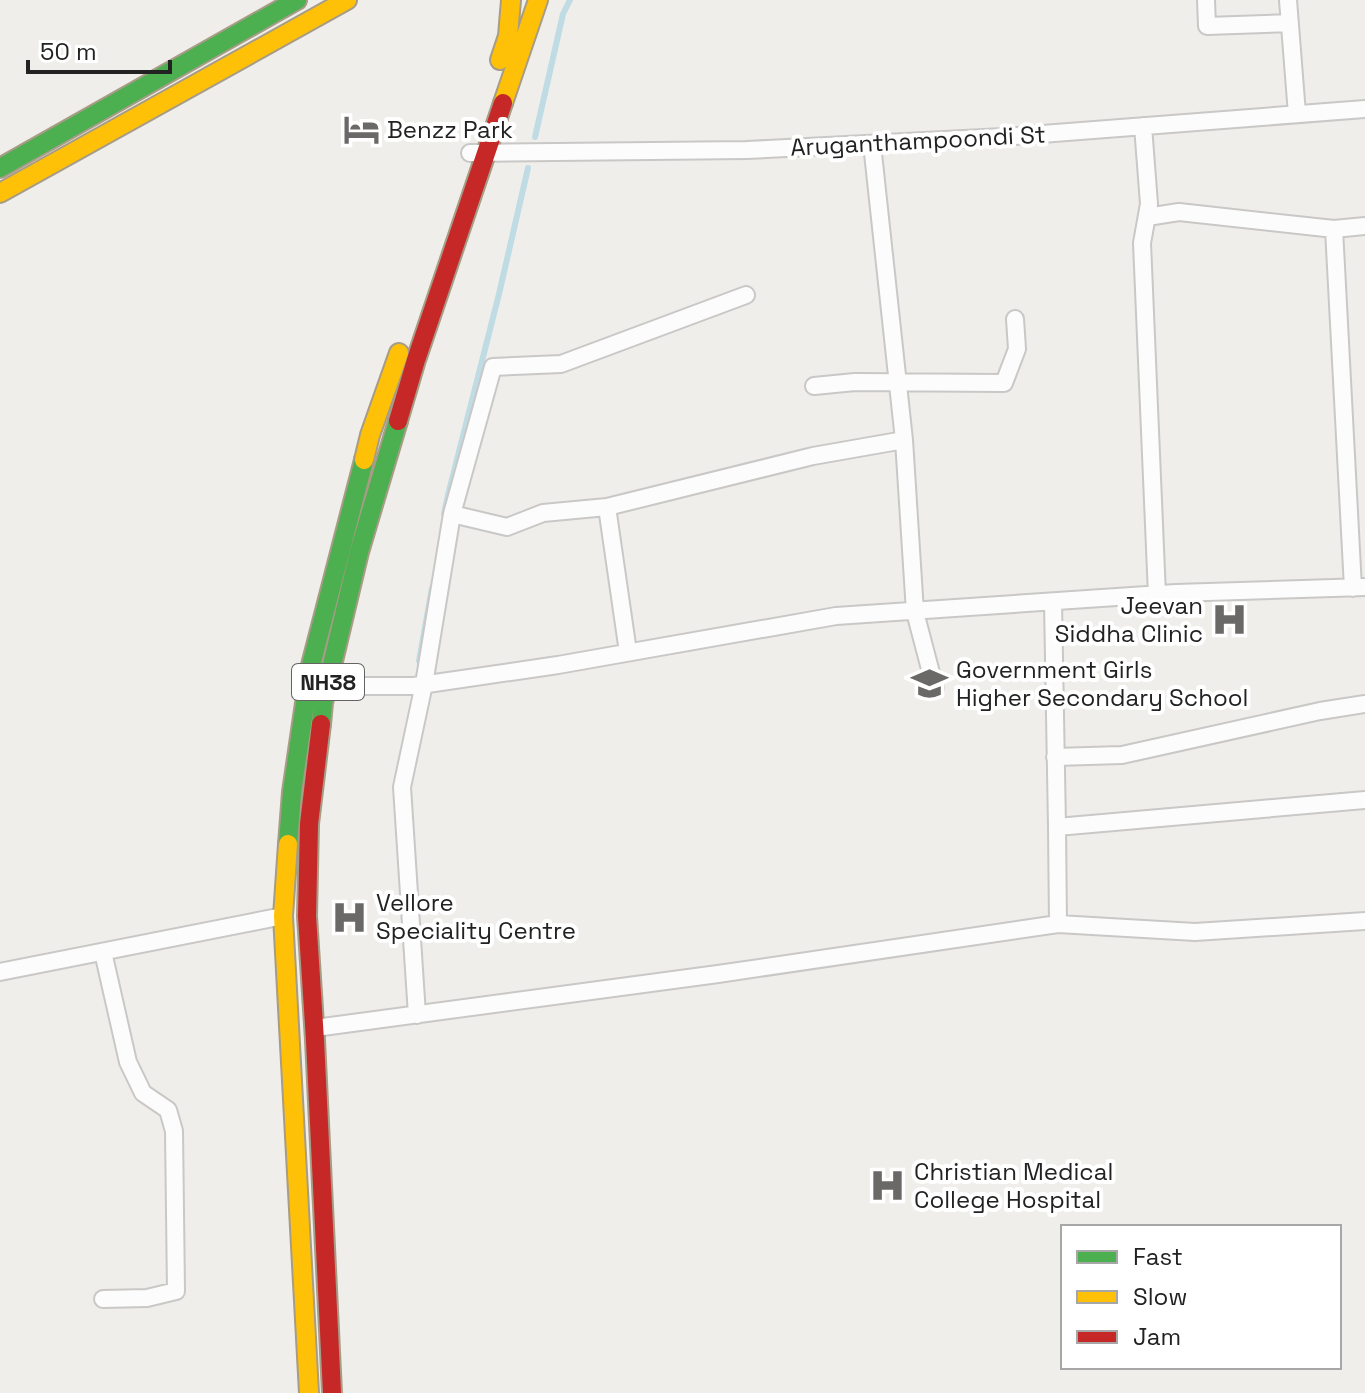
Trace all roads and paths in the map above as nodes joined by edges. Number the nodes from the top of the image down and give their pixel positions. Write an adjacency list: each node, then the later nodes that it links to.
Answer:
1 (297, 0): 13 (main road)
2 (347, 0): 14 (main road)
3 (511, 0): 12 (main road, NH38)
4 (538, 0): 12 (main road, NH38)
5 (1206, 0): 7 (street)
6 (1288, 0): 7 (street)
7 (1290, 23): 9 (street)
8 (1365, 109): 9 (street, Aruganthampoondi St)
9 (1297, 114): 10 (street, Aruganthampoondi St)
10 (1143, 126): 11 (street, Aruganthampoondi St); 15 (street)
11 (872, 144): 12 (street, Aruganthampoondi St); 20 (street)
12 (477, 153): 31 (main road, NH38); 32 (main road, NH38)
13 (0, 168)
14 (0, 193)
15 (1147, 217): 17 (street); 26 (street)
16 (1365, 226): 17 (street)
17 (1334, 229): 25 (street)
18 (746, 295): 24 (street)
19 (1015, 319): 20 (street)
20 (898, 383): 21 (street); 22 (street)
21 (814, 386)
22 (904, 440): 23 (street); 28 (street)
23 (607, 507): 24 (street); 29 (street)
24 (452, 514): 30 (street)
25 (1359, 588): 26 (street)
26 (1157, 595): 27 (street)
27 (1053, 602): 28 (street); 35 (street)
28 (915, 612): 29 (street); 33 (street)
29 (628, 652): 30 (street)
30 (424, 684): 32 (street); 43 (street)
31 (307, 686): 32 (street); 38 (main road, NH38)
32 (327, 686): 44 (main road, NH38)
33 (935, 688)
34 (1365, 704): 35 (street)
35 (1055, 757): 37 (street)
36 (1365, 800): 37 (street)
37 (1057, 827): 40 (street)
38 (283, 916): 41 (street); 46 (main road, NH38)
39 (1365, 921): 40 (street)
40 (1058, 924): 43 (street)
41 (103, 952): 42 (street); 45 (street)
42 (0, 972)
43 (417, 1015): 44 (street)
44 (315, 1028): 47 (main road, NH38)
45 (103, 1299)
46 (303, 1393)
47 (332, 1393)

